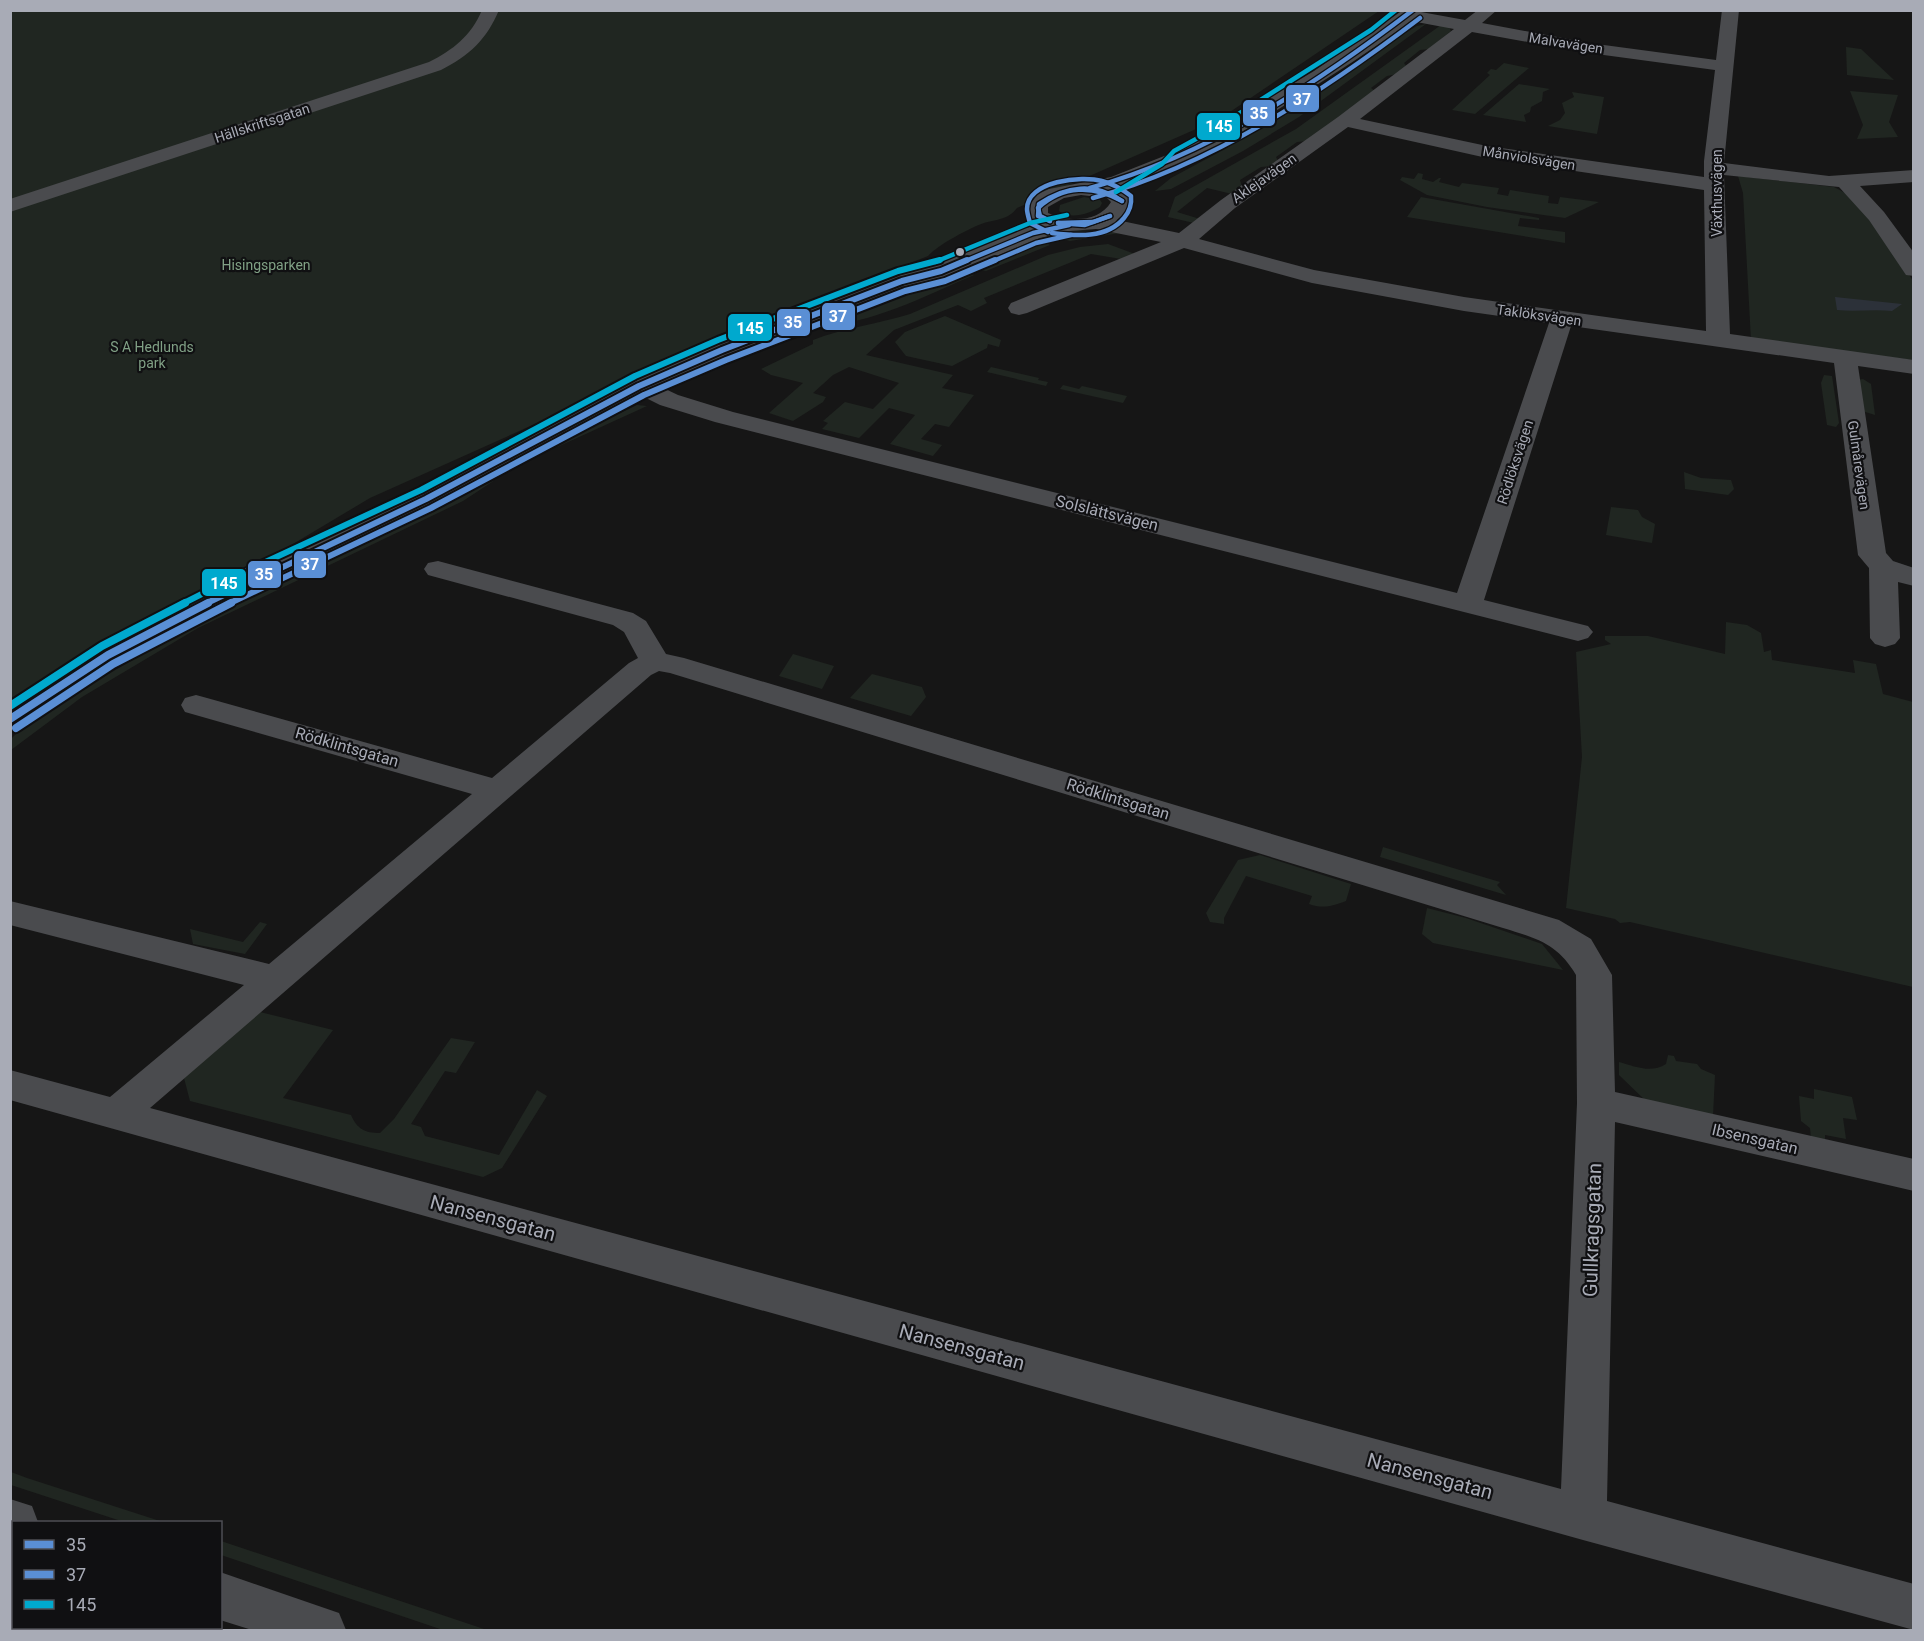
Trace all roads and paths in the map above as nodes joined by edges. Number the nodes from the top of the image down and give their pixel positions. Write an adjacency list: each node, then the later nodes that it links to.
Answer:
1 (491, 10): 13 (street, Hällskriftsgatan)
2 (1489, 10): 5 (street, Aklejavägen)
3 (1731, 10): 6 (street, Växthusvägen)
4 (1411, 13): 5 (street, Malvavägen); 8 (street)
5 (1469, 27): 6 (street, Malvavägen); 7 (street, Aklejavägen)
6 (1724, 66): 9 (street, Växthusvägen)
7 (1344, 121): 9 (street, Månviolsvägen); 18 (street, Aklejavägen)
8 (1180, 160): 12 (street); 14 (street)
9 (1715, 176): 11 (street, Månviolsvägen); 23 (street, Växthusvägen)
10 (1914, 176): 11 (street, Månviolsvägen)
11 (1845, 182): 19 (street)
12 (1090, 188): 14 (street, Taklöksvägen); 15 (street)
13 (10, 206)
14 (1120, 206): 16 (street); 18 (street, Taklöksvägen)
15 (1037, 213): 17 (street); 20 (street)
16 (1093, 222): 17 (street); 18 (street, Taklöksvägen)
17 (1069, 225): 20 (street)
18 (1176, 239): 21 (street, Aklejavägen); 22 (street, Taklöksvägen)
19 (1914, 270)
20 (902, 281): 26 (street)
21 (1019, 308)
22 (1562, 319): 23 (street, Taklöksvägen); 30 (street, Rödlöksvägen)
23 (1718, 341): 24 (street, Taklöksvägen)
24 (1845, 358): 25 (street, Taklöksvägen); 27 (street, Gulmårevägen)
25 (1914, 367)
26 (639, 386): 30 (street, Solslättsvägen); 35 (street)
27 (1883, 567): 29 (street); 32 (street, Gulmårevägen)
28 (438, 569): 33 (street)
29 (1914, 578)
30 (1468, 604): 31 (street, Solslättsvägen)
31 (1578, 632)
32 (1885, 638)
33 (655, 662): 36 (street); 38 (street, Rödklintsgatan)
34 (196, 705): 36 (street, Rödklintsgatan)
35 (10, 719)
36 (497, 790): 39 (street)
37 (10, 913): 39 (street)
38 (1578, 948): 41 (street, Gullkragsgatan)
39 (274, 979): 42 (street)
40 (10, 1085): 42 (street, Nansensgatan)
41 (1596, 1103): 43 (street, Ibsensgatan); 44 (street, Gullkragsgatan)
42 (115, 1115): 44 (street, Nansensgatan)
43 (1914, 1174)
44 (1583, 1518): 46 (street, Nansensgatan)
45 (222, 1597): 47 (street)
46 (1914, 1608)
47 (322, 1630)

